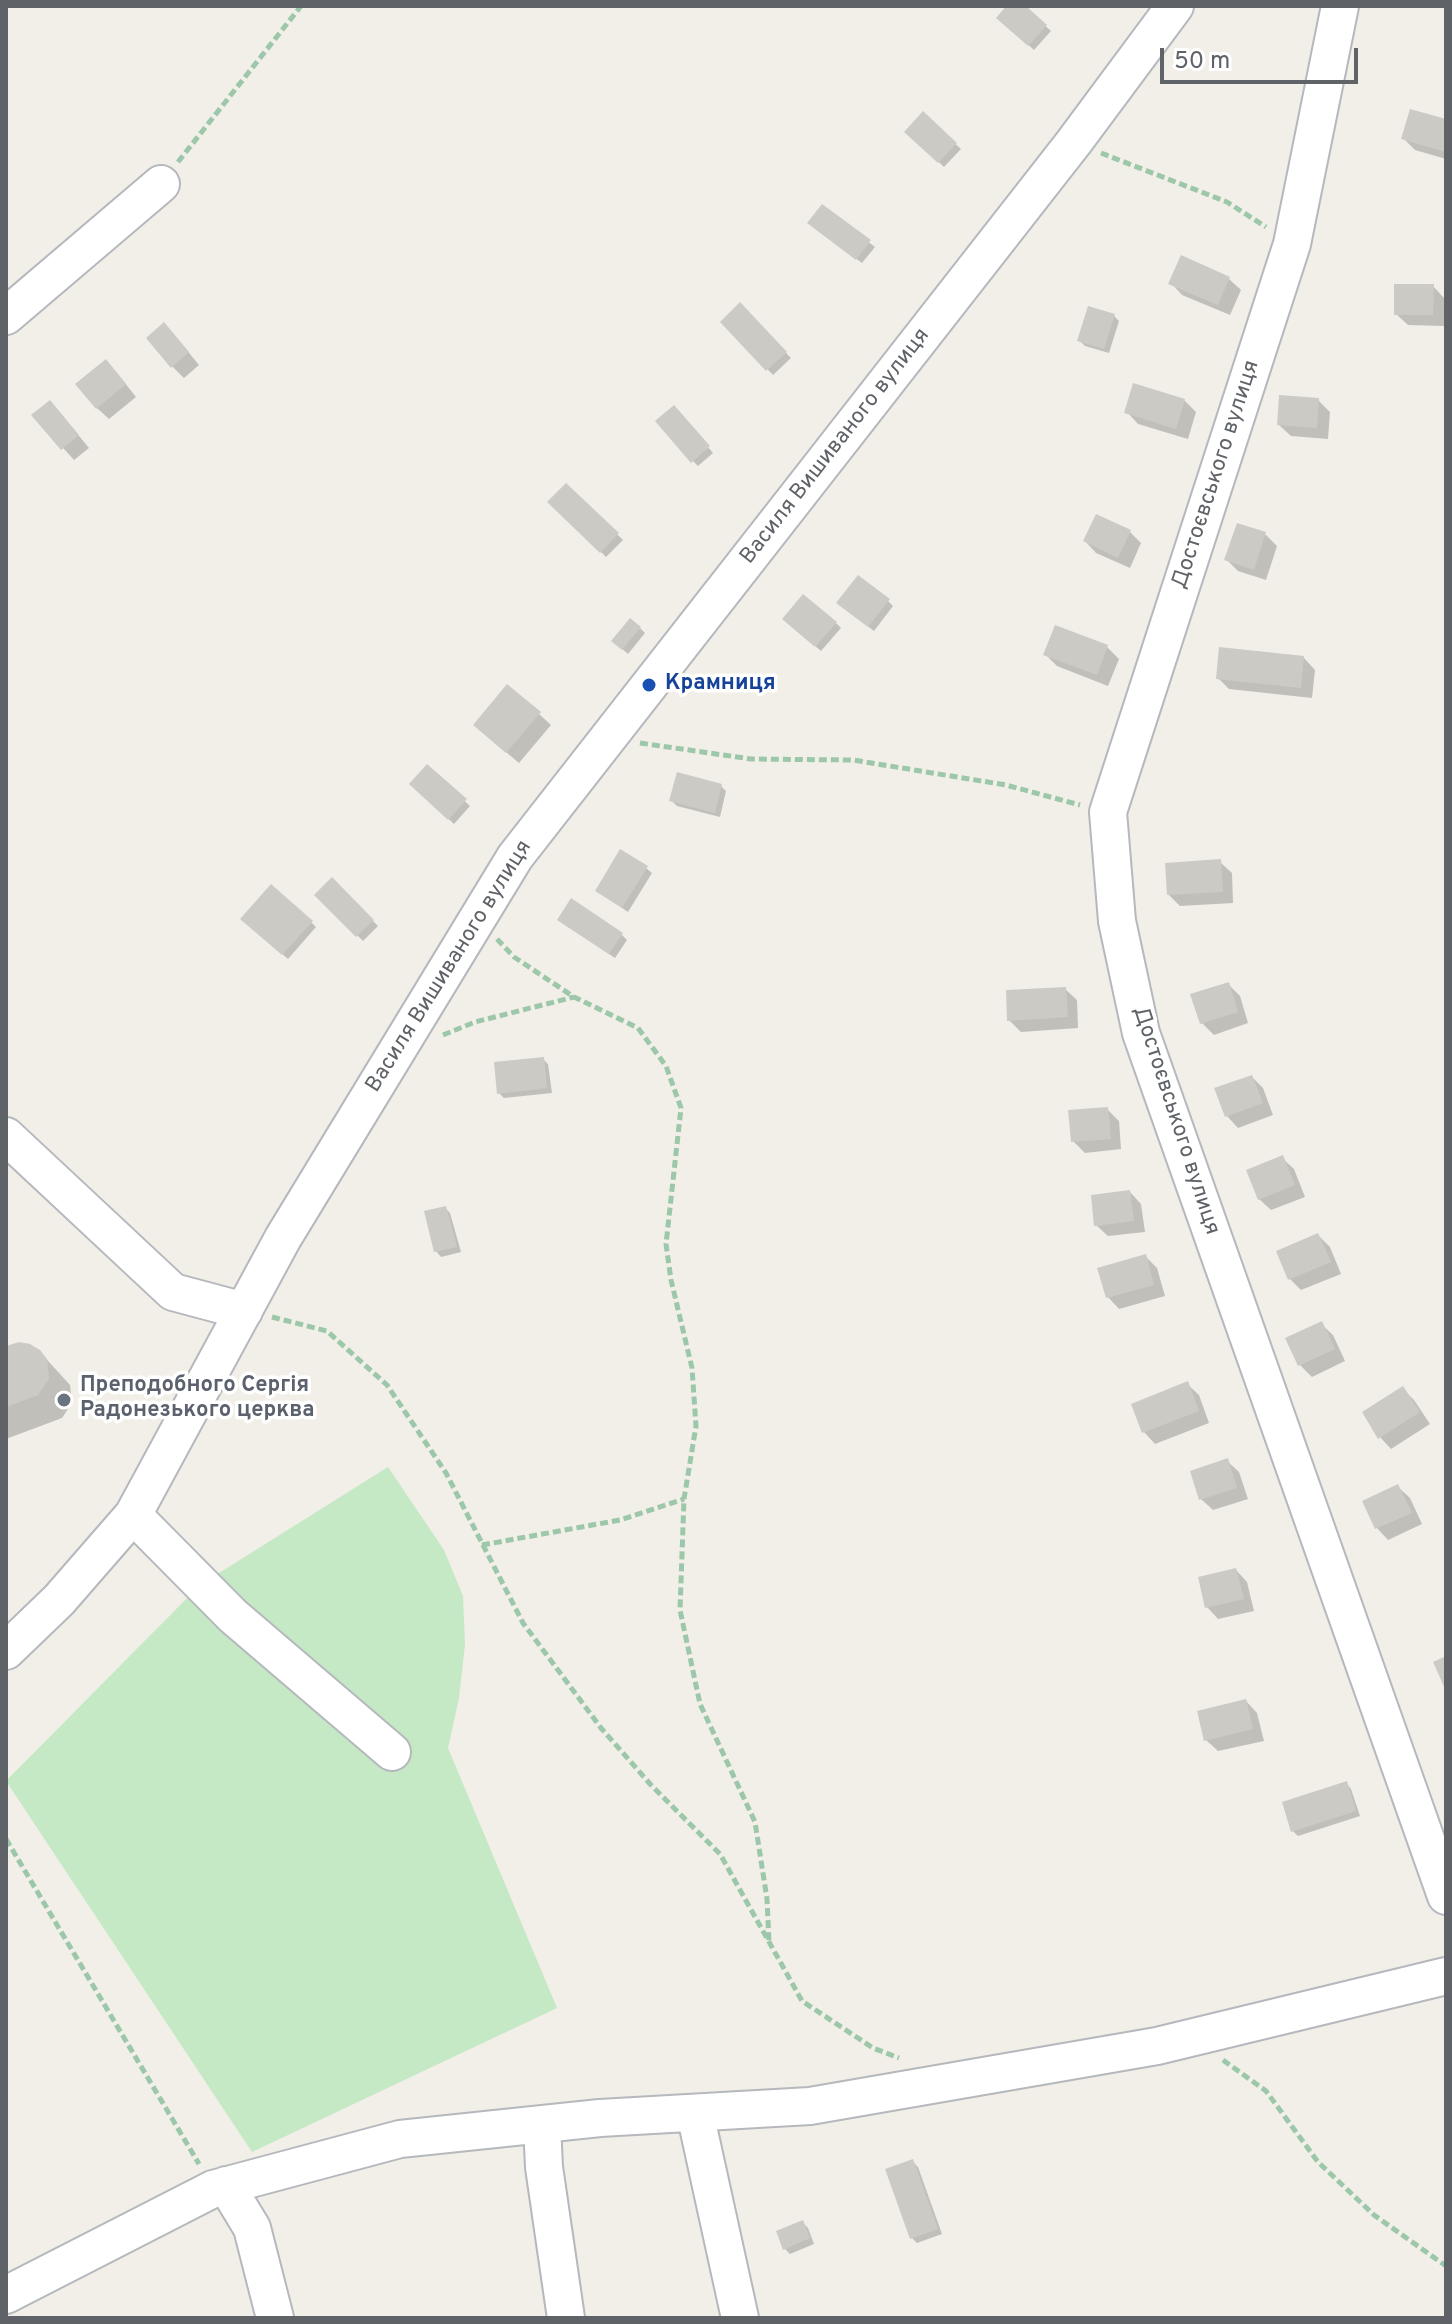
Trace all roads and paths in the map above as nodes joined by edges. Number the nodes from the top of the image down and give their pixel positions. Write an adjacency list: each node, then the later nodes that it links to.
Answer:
1 (301, 6): 5 (path)
2 (1175, 6): 4 (street, Василя Вишиваного вулиця)
3 (1340, 6): 6 (street, Достоєвського вулиця)
4 (1074, 142): 6 (path); 8 (street, Василя Вишиваного вулиця)
5 (161, 184): 7 (street)
6 (1292, 244): 9 (street, Достоєвського вулиця)
7 (6, 316)
8 (607, 739): 9 (path); 10 (street, Василя Вишиваного вулиця)
9 (1108, 812): 21 (street, Достоєвського вулиця)
10 (486, 905): 11 (path); 12 (street, Василя Вишиваного вулиця)
11 (574, 997): 12 (path); 15 (path)
12 (394, 1056): 14 (street, Василя Вишиваного вулиця)
13 (6, 1136): 14 (street)
14 (244, 1311): 16 (street, Василя Вишиваного вулиця); 17 (path)
15 (684, 1499): 17 (path); 22 (path)
16 (133, 1515): 18 (street, Василя Вишиваного вулиця); 19 (street)
17 (482, 1545): 22 (path)
18 (6, 1651)
19 (392, 1752)
20 (6, 1839): 28 (path)
21 (1446, 1896)
22 (769, 1942): 25 (path)
23 (1446, 1976): 26 (street)
24 (1216, 2055): 29 (path)
25 (901, 2059)
26 (695, 2113): 27 (street); 33 (street)
27 (542, 2124): 28 (street); 32 (street)
28 (220, 2187): 30 (street); 31 (street)
29 (1446, 2266)
30 (6, 2295)
31 (275, 2318)
32 (566, 2318)
33 (740, 2318)

